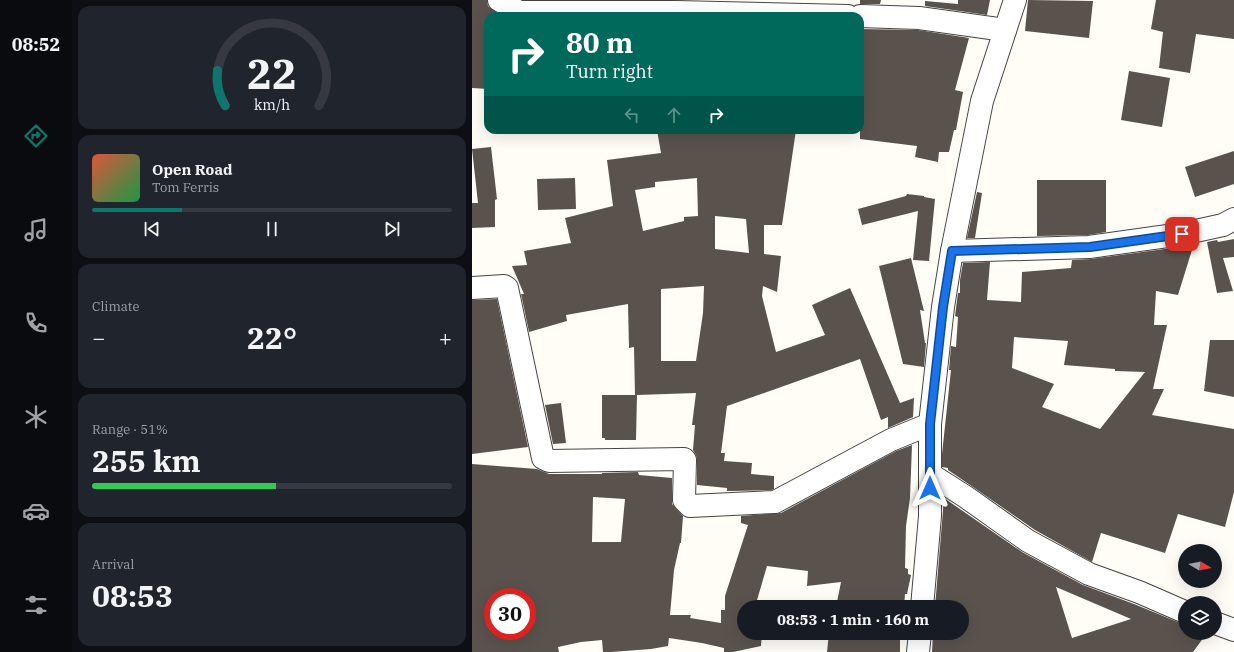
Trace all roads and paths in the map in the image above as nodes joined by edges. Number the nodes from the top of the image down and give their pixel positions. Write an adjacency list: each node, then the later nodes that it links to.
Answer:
1 (499, 0): 3 (street)
2 (1015, 0): 7 (street)
3 (519, 12)
4 (519, 12): 5 (street)
5 (676, 12)
6 (864, 16): 7 (street)
7 (1005, 30): 9 (street)
8 (1234, 219): 9 (street)
9 (952, 251): 11 (street)
10 (472, 288): 11 (street)
11 (930, 424): 12 (street)
12 (930, 474): 13 (street); 14 (street)
13 (923, 600)
14 (1178, 609)
15 (1222, 626): 16 (street)
16 (1234, 630)
17 (919, 640): 18 (street)
18 (918, 652)

